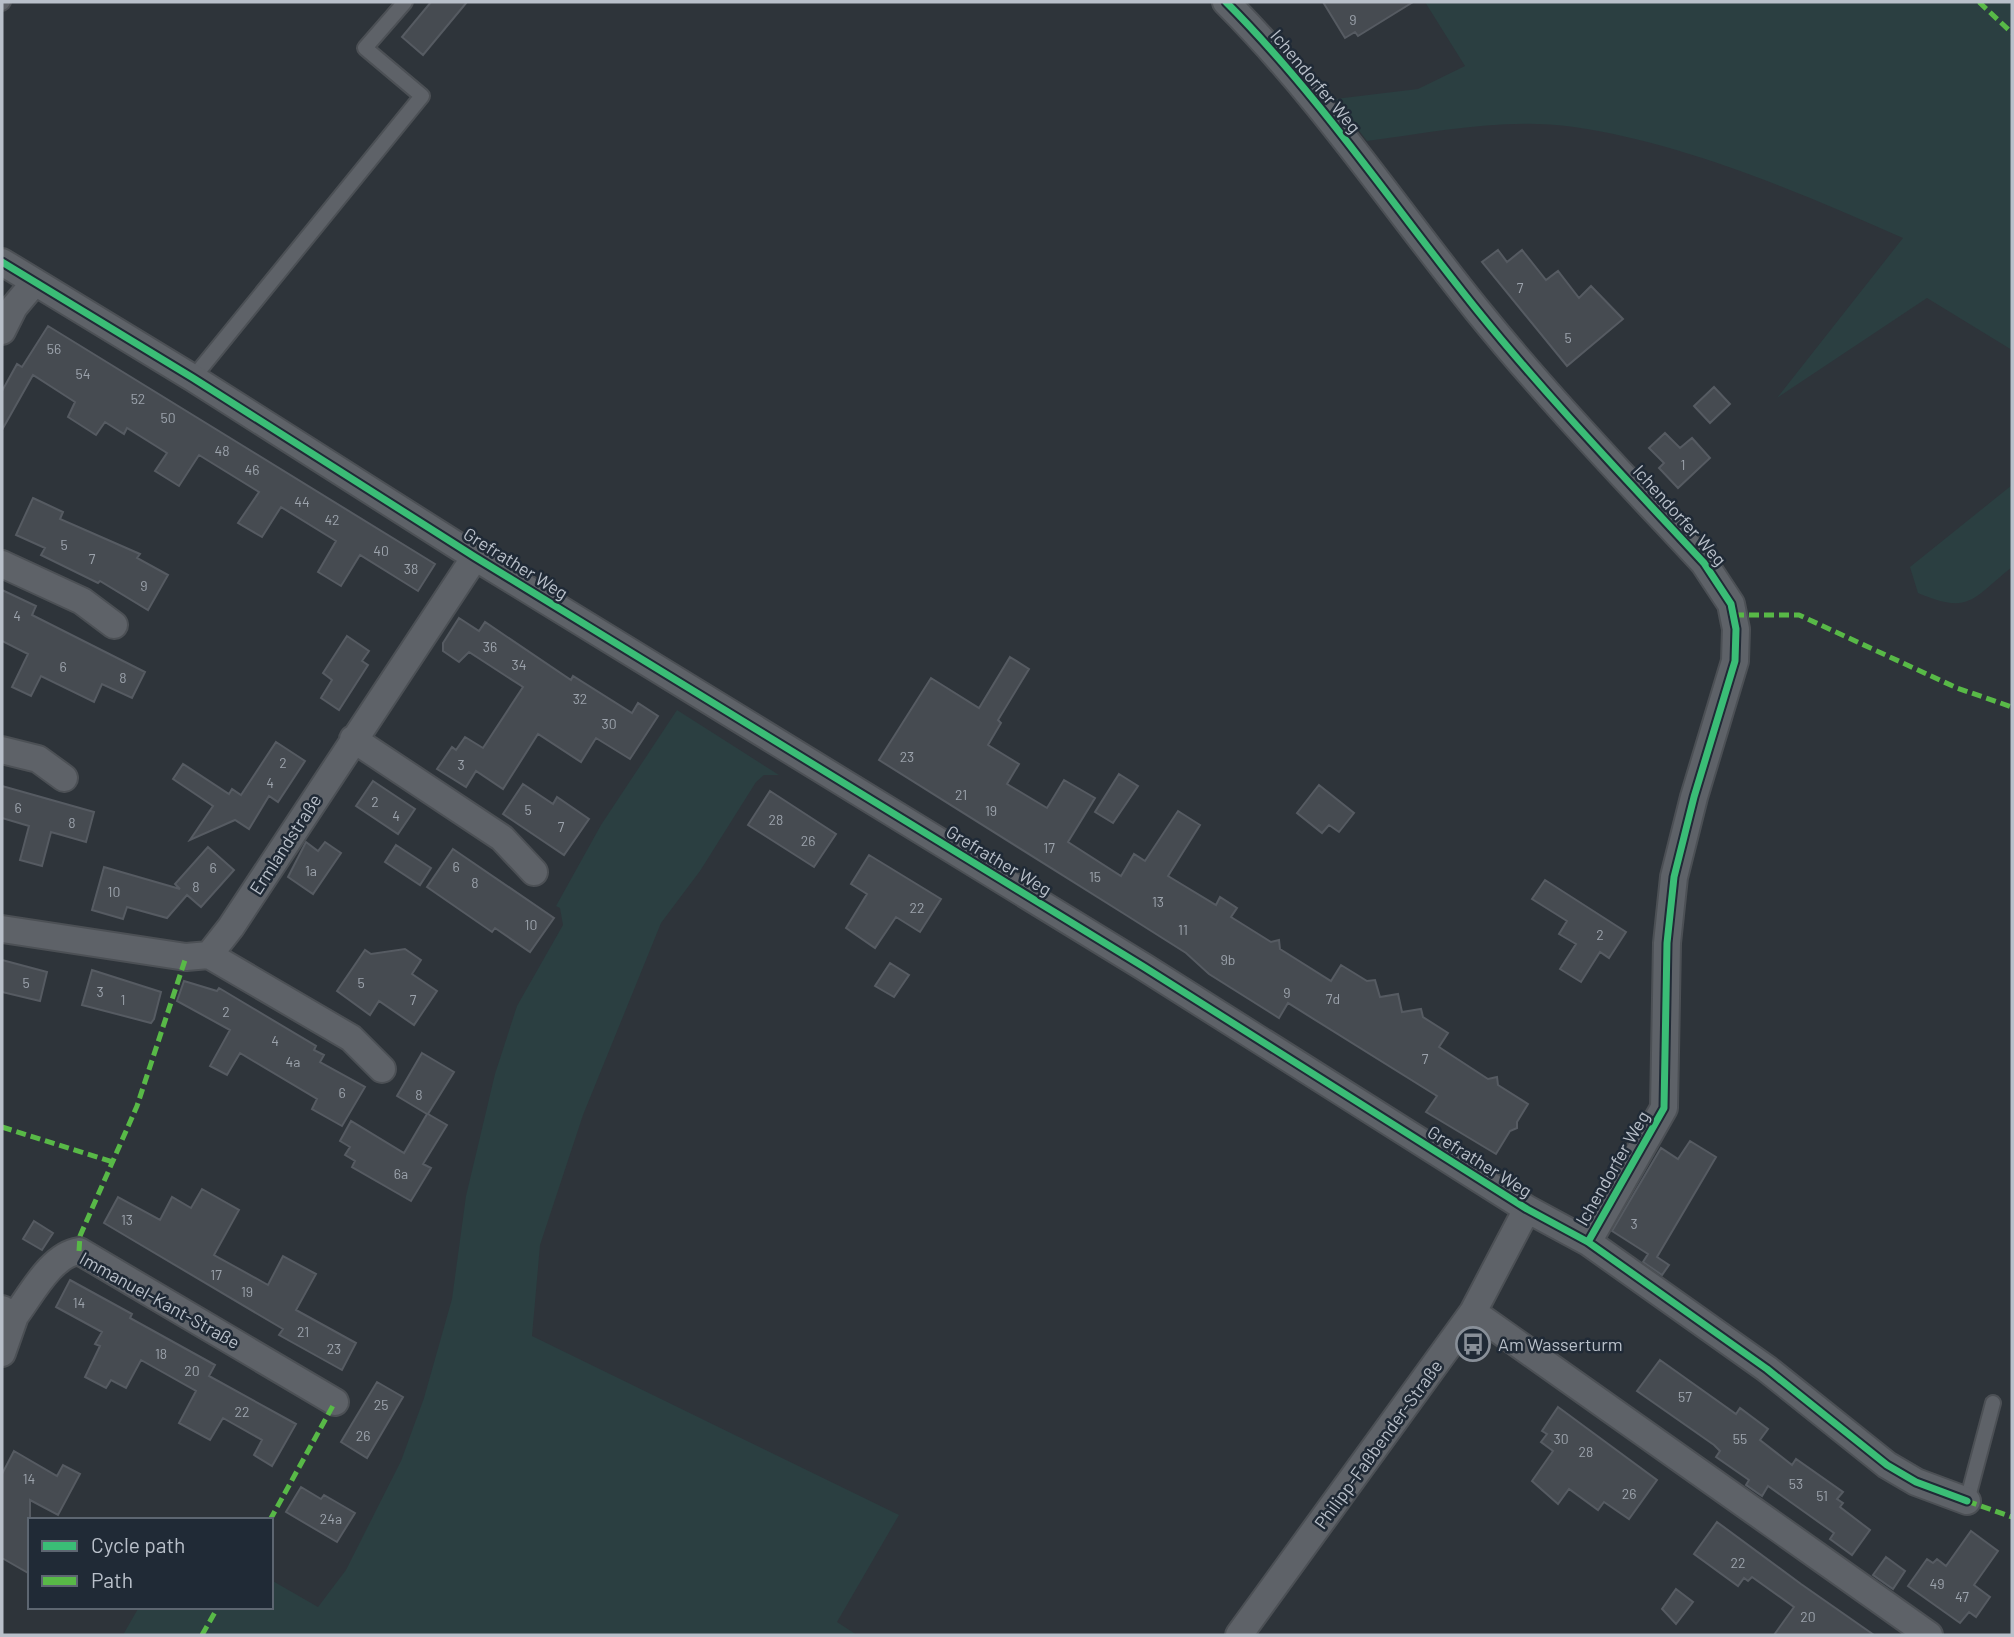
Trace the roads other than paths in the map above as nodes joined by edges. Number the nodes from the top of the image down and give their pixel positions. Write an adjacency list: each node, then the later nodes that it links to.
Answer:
1 (405, 2): 6 (lane)
2 (1226, 2): 18 (street, Ichendorfer Weg)
3 (2, 261): 4 (street, Grefrather Weg)
4 (35, 282): 5 (street); 6 (street, Grefrather Weg)
5 (2, 331)
6 (193, 377): 7 (street, Grefrather Weg)
7 (475, 557): 10 (street, Ermlandstraße); 17 (street, Grefrather Weg)
8 (2, 564): 9 (street)
9 (114, 625)
10 (354, 739): 13 (street); 15 (street, Ermlandstraße)
11 (2, 750): 12 (street)
12 (64, 778)
13 (534, 872)
14 (2, 929): 15 (street)
15 (209, 955): 16 (street)
16 (382, 1069)
17 (1527, 1209): 18 (street, Grefrather Weg); 19 (street, Philipp-Faßbender-Straße)
18 (1588, 1242): 24 (street, Grefrather Weg)
19 (1473, 1312): 25 (street, Philipp-Faßbender-Straße); 26 (street)
20 (8, 1313): 21 (street); 22 (street, Immanuel-Kant-Straße)
21 (2, 1353)
22 (335, 1402)
23 (1993, 1403): 24 (lane)
24 (1967, 1501)
25 (1239, 1635)
26 (1929, 1635)

